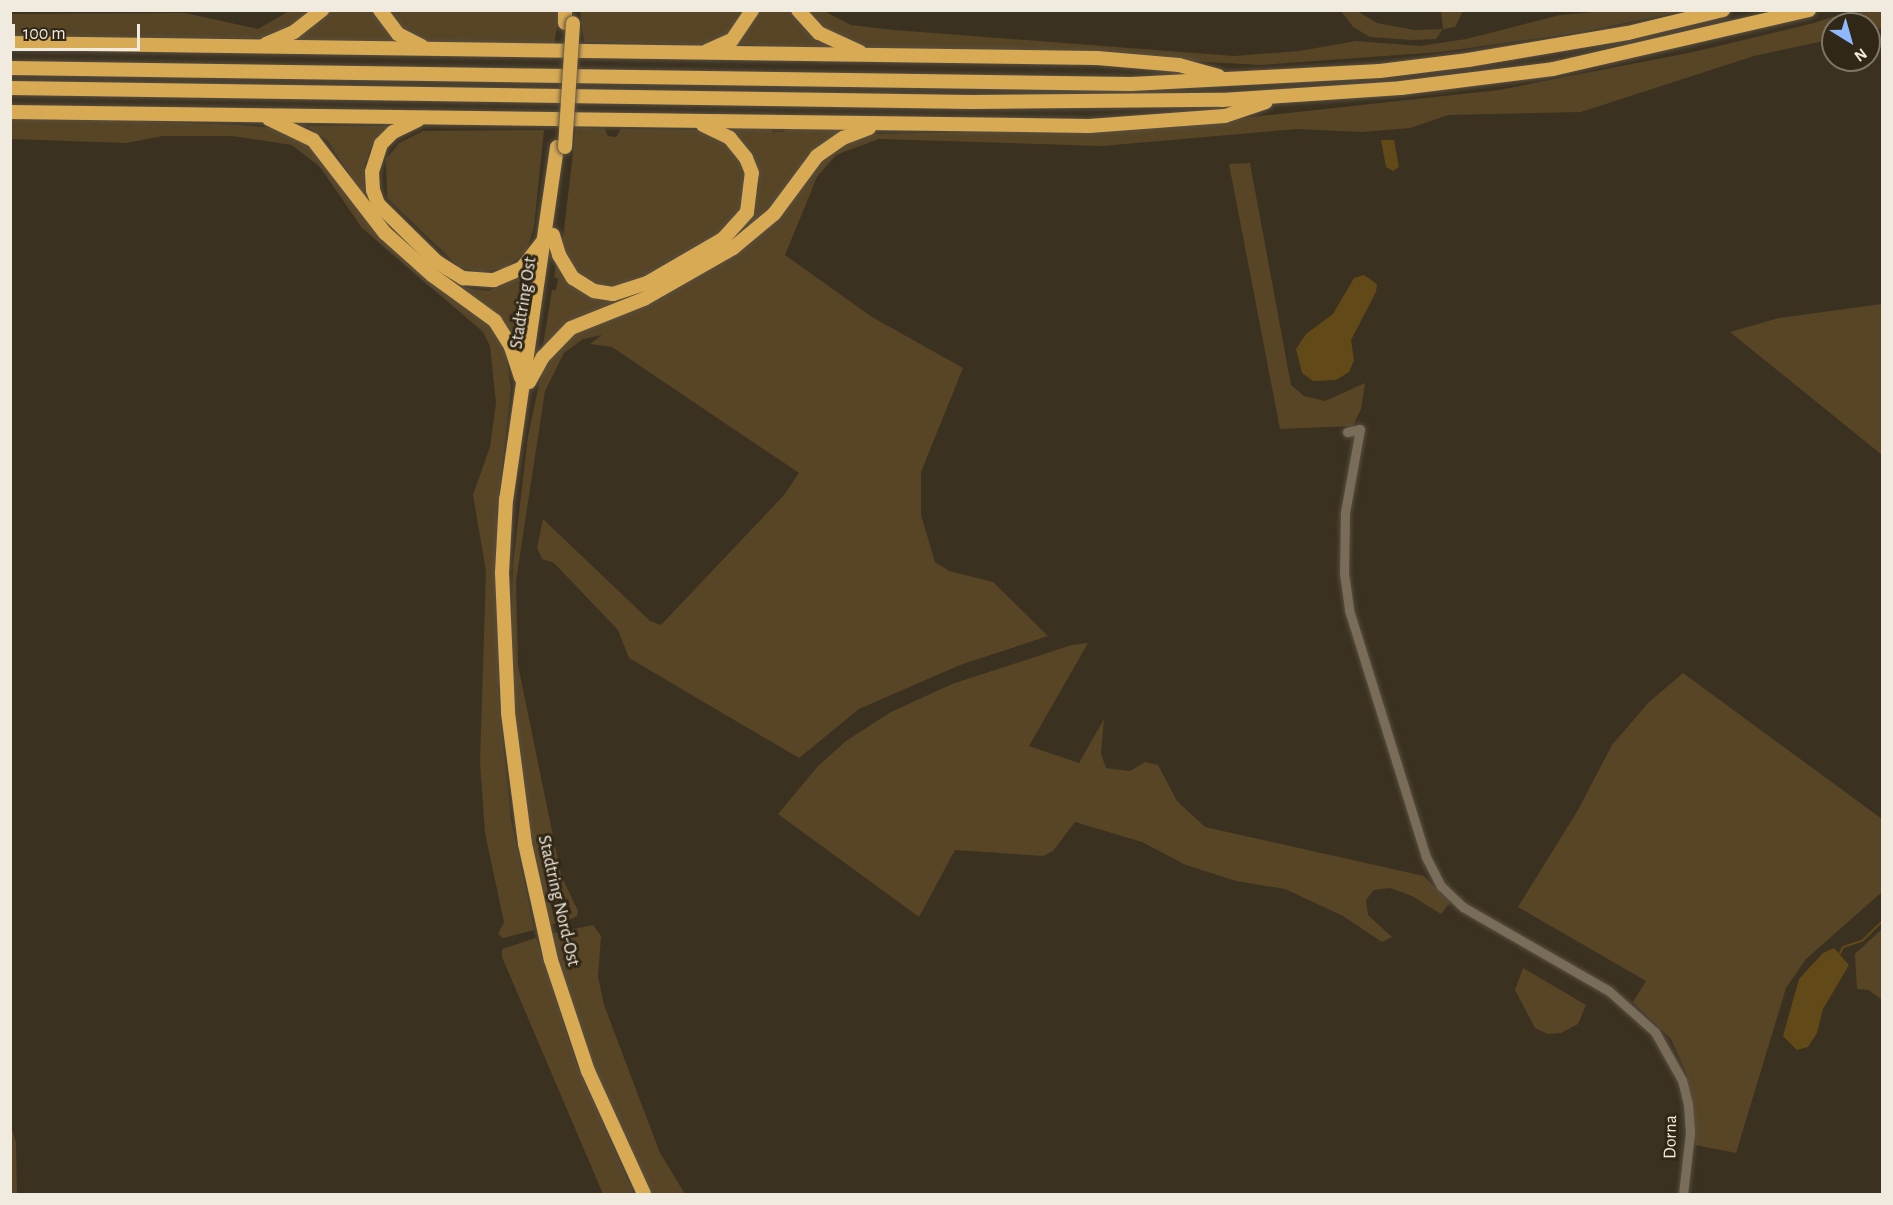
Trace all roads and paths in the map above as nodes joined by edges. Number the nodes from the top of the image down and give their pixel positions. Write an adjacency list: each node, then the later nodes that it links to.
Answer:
1 (322, 10): 9 (highway)
2 (380, 10): 10 (highway)
3 (752, 10): 11 (highway)
4 (798, 10): 12 (highway)
5 (1723, 10): 14 (highway)
6 (1809, 10): 16 (highway)
7 (569, 17): 22 (highway, Stadtring Ost, bridge)
8 (10, 43): 9 (highway)
9 (254, 47): 10 (highway)
10 (429, 50): 11 (highway)
11 (700, 54): 12 (highway)
12 (871, 56): 14 (highway)
13 (10, 68): 14 (highway)
14 (1232, 80)
15 (10, 88): 16 (highway)
16 (1283, 97): 21 (highway)
17 (10, 112): 18 (highway)
18 (252, 115): 19 (highway); 23 (highway)
19 (426, 117): 20 (highway); 22 (highway)
20 (693, 121): 21 (highway); 22 (highway)
21 (884, 124): 23 (highway)
22 (549, 236): 23 (highway, Stadtring Ost)
23 (525, 381): 25 (highway, Stadtring Nord-Ost)
24 (1347, 432): 26 (street, Dorna)
25 (644, 1194)
26 (1683, 1194)

